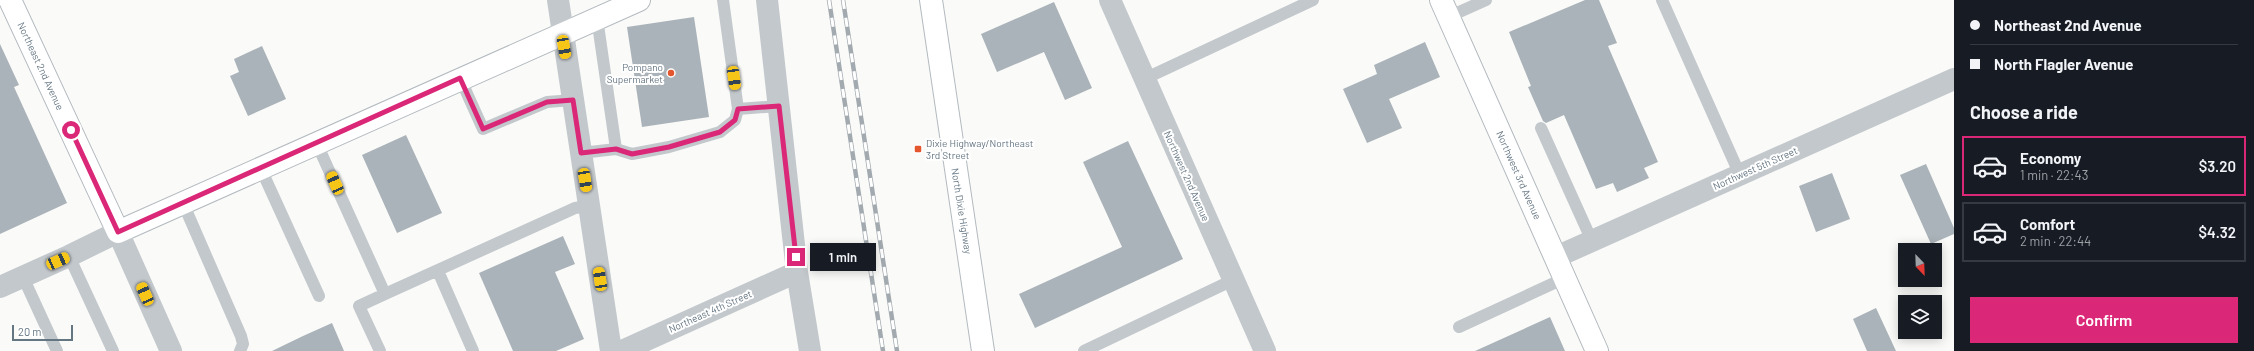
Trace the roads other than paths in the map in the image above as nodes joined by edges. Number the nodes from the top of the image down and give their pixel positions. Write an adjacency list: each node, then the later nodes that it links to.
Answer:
1 (10, 0): 28 (street, Northeast 2nd Avenue)
2 (558, 0): 13 (street)
3 (639, 0): 12 (street)
4 (723, 0): 19 (lane)
5 (767, 0): 18 (street)
6 (931, 0): 49 (street, North Dixie Highway)
7 (1110, 0): 15 (street, Northwest 2nd Avenue)
8 (1313, 0): 15 (lane)
9 (1486, 0): 11 (lane)
10 (1662, 0): 25 (lane)
11 (1444, 8): 31 (street, Northwest 3rd Avenue)
12 (598, 18): 13 (street); 22 (lane)
13 (562, 34): 14 (street); 17 (street)
14 (460, 78): 17 (lane); 21 (street)
15 (1144, 79): 36 (street, Northwest 2nd Avenue)
16 (1954, 79): 25 (street, Northwest 5th Street)
17 (573, 100): 23 (street)
18 (779, 106): 19 (lane); 33 (street)
19 (738, 109): 22 (lane)
20 (1542, 128): 29 (lane)
21 (317, 144): 24 (street); 38 (lane)
22 (616, 149): 23 (lane)
23 (581, 153): 27 (street)
24 (261, 169): 26 (street); 39 (lane)
25 (1740, 175): 29 (street, Northwest 5th Street)
26 (183, 203): 28 (street); 45 (lane)
27 (589, 206): 32 (lane); 41 (street)
28 (118, 232): 30 (street); 44 (street, Northeast 2nd Avenue)
29 (1592, 241): 31 (street, Northwest 5th Street)
30 (70, 256): 34 (street); 43 (lane)
31 (1556, 257): 35 (street, Northwest 3rd Avenue)
32 (438, 270): 38 (lane); 47 (lane)
33 (797, 272): 41 (street, Northeast 4th Street); 48 (street)
34 (23, 277): 37 (street); 42 (lane)
35 (1565, 278): 40 (lane); 52 (street, Northwest 3rd Avenue)
36 (1233, 280): 50 (lane); 51 (street, Northwest 2nd Avenue)
37 (0, 287)
38 (385, 294): 46 (lane)
39 (319, 296)
40 (1458, 327)
41 (622, 350)
42 (57, 351)
43 (113, 351)
44 (171, 351)
45 (240, 351)
46 (380, 351)
47 (473, 351)
48 (810, 351)
49 (983, 351)
50 (1084, 351)
51 (1265, 351)
52 (1597, 351)

